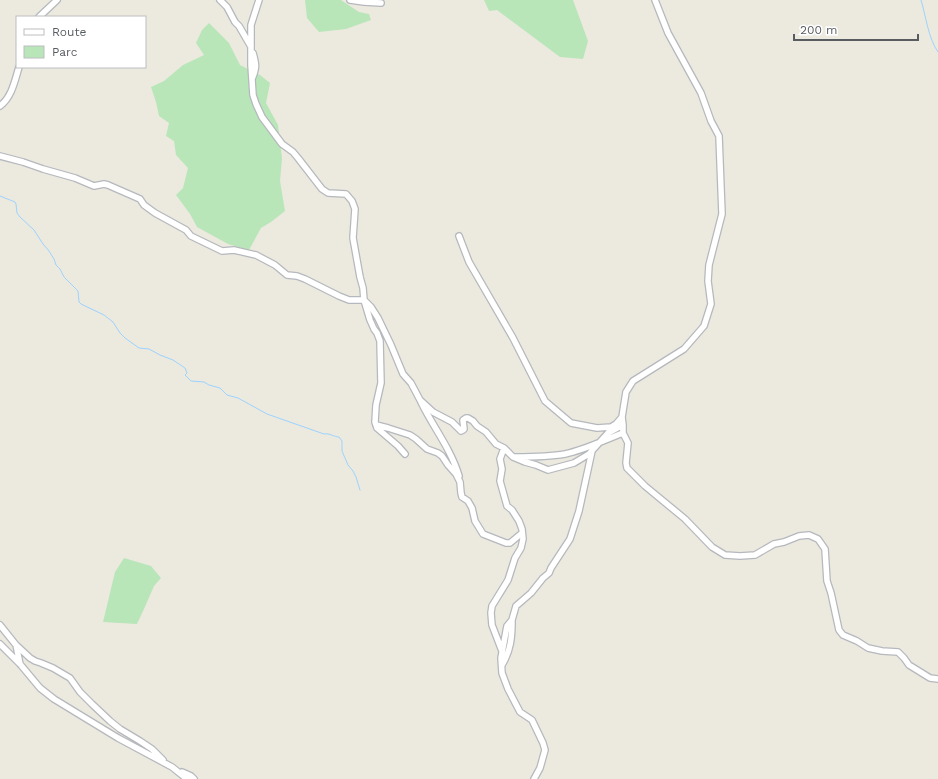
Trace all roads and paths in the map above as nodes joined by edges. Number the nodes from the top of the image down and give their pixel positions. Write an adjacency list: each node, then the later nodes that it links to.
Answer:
1 (57, 0): 7 (street)
2 (220, 0): 8 (street)
3 (259, 0): 8 (street)
4 (350, 0): 5 (street)
5 (379, 0)
6 (655, 0): 15 (street)
7 (40, 16)
8 (251, 46): 13 (street)
9 (19, 68): 10 (street)
10 (0, 106)
11 (0, 156): 13 (street)
12 (459, 236): 15 (street)
13 (364, 300): 14 (street); 16 (street)
14 (420, 400): 20 (street); 24 (street)
15 (622, 417): 17 (street)
16 (376, 425): 22 (street); 24 (street)
17 (623, 425): 18 (street); 19 (street)
18 (623, 433): 19 (street); 34 (street)
19 (600, 442): 21 (street); 23 (street)
20 (504, 448): 23 (street); 25 (street)
21 (592, 451): 23 (street); 26 (street)
22 (405, 454)
23 (513, 456)
24 (460, 482): 25 (street)
25 (522, 533): 31 (street)
26 (512, 620): 31 (street); 33 (street)
27 (0, 625): 28 (street)
28 (2, 630): 30 (street)
29 (0, 644): 32 (street)
30 (16, 645): 32 (street); 35 (street)
31 (502, 653): 33 (street)
32 (20, 664): 35 (street)
33 (502, 665): 38 (street)
34 (938, 679)
35 (170, 766): 36 (street); 37 (street)
36 (187, 779)
37 (194, 779)
38 (534, 779)

